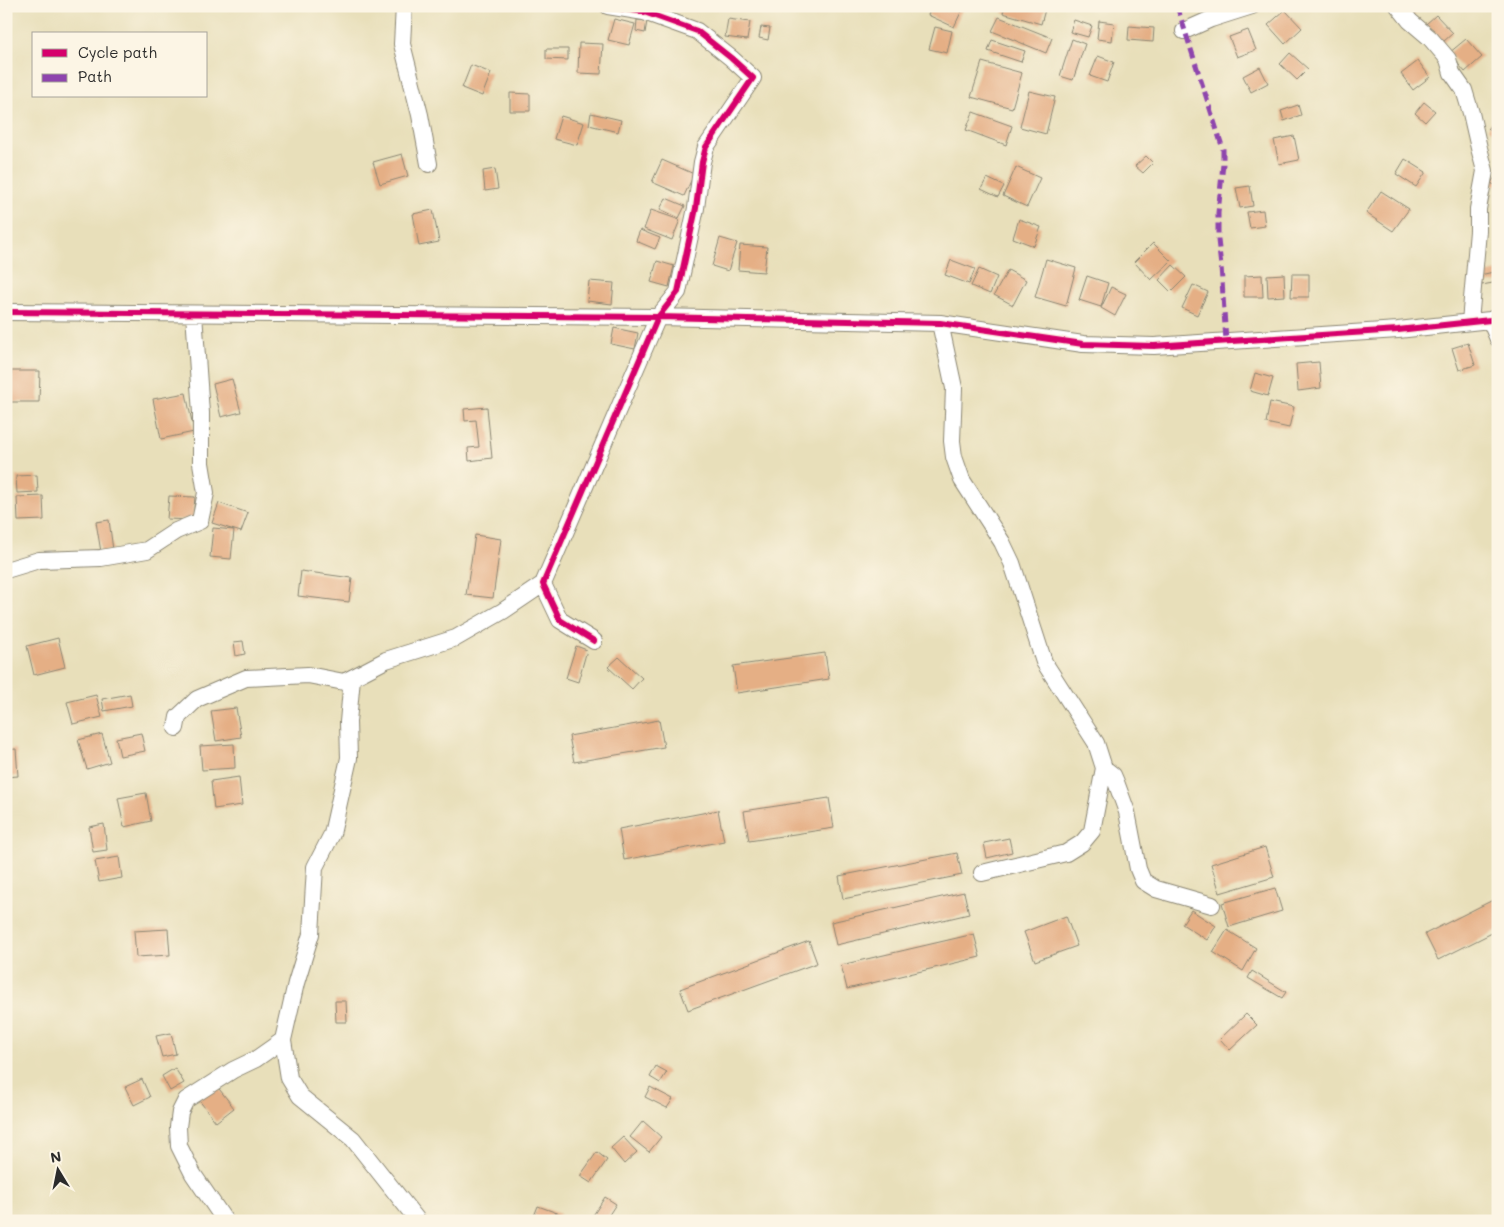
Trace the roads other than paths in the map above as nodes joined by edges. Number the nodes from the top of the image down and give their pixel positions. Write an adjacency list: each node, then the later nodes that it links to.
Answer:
1 (404, 6): 6 (street)
2 (608, 6): 9 (street)
3 (1252, 6): 5 (street)
4 (1398, 6): 11 (street)
5 (1184, 32)
6 (429, 164)
7 (6, 312): 8 (street)
8 (194, 314): 9 (street); 14 (street)
9 (658, 318): 12 (street); 15 (street)
10 (1494, 318): 11 (street); 13 (street)
11 (1470, 322): 12 (street)
12 (940, 323): 19 (street)
13 (1498, 339)
14 (6, 570)
15 (543, 584): 16 (street); 17 (street)
16 (594, 641)
17 (352, 678): 18 (street); 22 (street)
18 (176, 728)
19 (1104, 768): 20 (street); 21 (street)
20 (982, 873)
21 (1212, 905)
22 (283, 1040): 23 (street); 24 (street)
23 (224, 1221)
24 (418, 1221)

